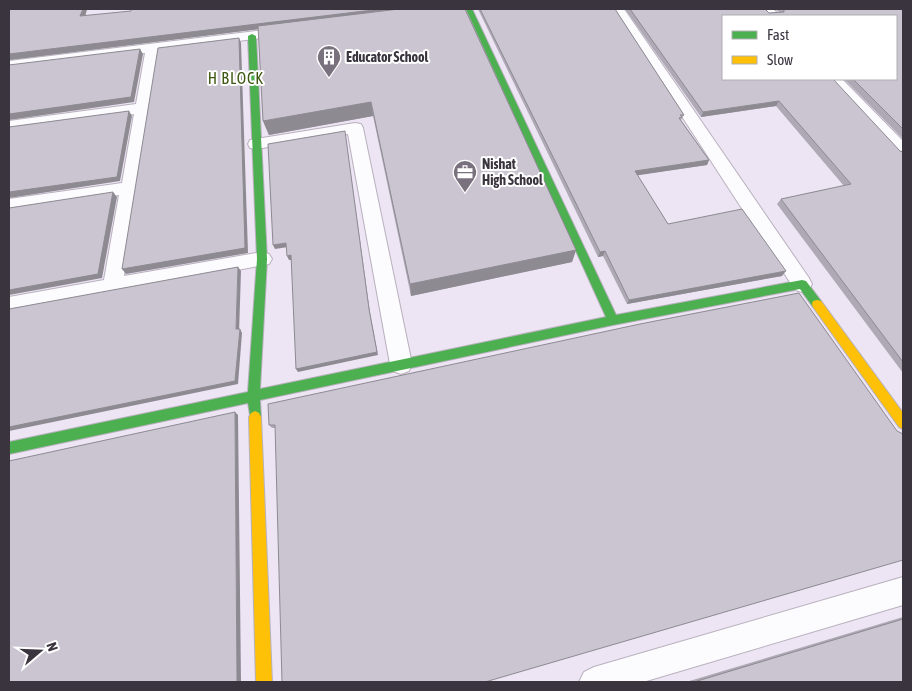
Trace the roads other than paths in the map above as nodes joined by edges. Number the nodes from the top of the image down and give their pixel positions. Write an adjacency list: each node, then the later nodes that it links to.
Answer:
1 (463, 9): 18 (street)
2 (618, 9): 15 (street)
3 (281, 32): 4 (street)
4 (252, 36): 5 (street); 10 (street)
5 (153, 47): 6 (street); 8 (street)
6 (9, 65)
7 (835, 80): 11 (street)
8 (142, 108): 9 (street); 12 (street)
9 (9, 126)
10 (256, 144): 14 (street); 19 (street)
11 (903, 151)
12 (128, 188): 13 (street); 16 (street)
13 (9, 205)
14 (262, 259): 16 (street); 20 (street)
15 (802, 284): 18 (street); 21 (street)
16 (113, 285): 17 (street)
17 (9, 305)
18 (613, 320): 19 (street)
19 (401, 364): 20 (street)
20 (254, 395): 22 (street); 24 (street)
21 (903, 423)
22 (9, 448)
23 (903, 591): 25 (street)
24 (264, 682)
25 (594, 682)

